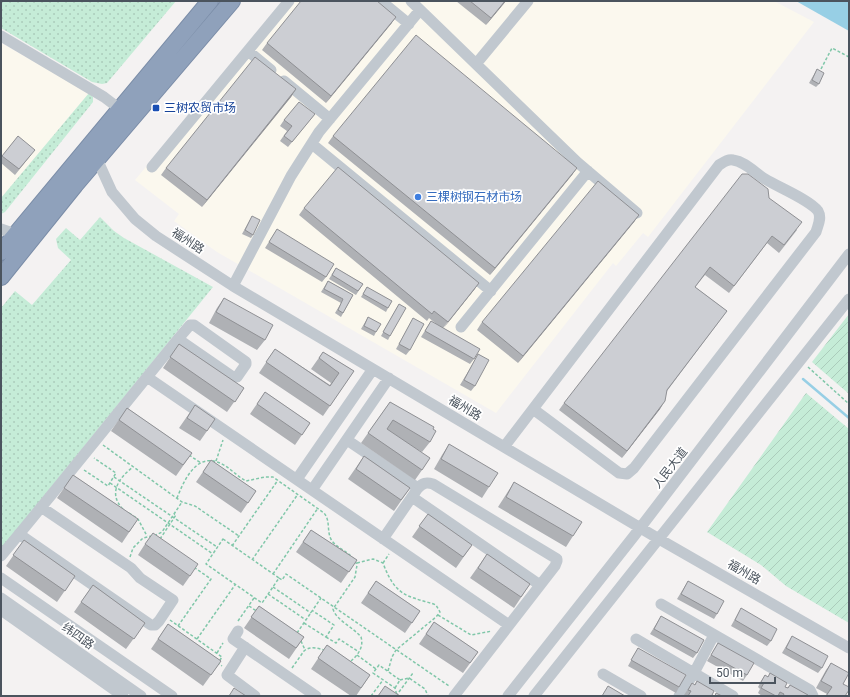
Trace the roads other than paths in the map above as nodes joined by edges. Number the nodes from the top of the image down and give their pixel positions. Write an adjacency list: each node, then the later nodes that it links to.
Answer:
1 (210, 1): 12 (highway)
2 (232, 1): 12 (highway)
3 (290, 1): 10 (street)
4 (382, 1): 8 (street)
5 (411, 1): 7 (street)
6 (528, 1): 11 (street)
7 (420, 10): 8 (street); 11 (street)
8 (409, 24): 13 (street)
9 (1, 36): 12 (street)
10 (248, 51): 13 (street); 16 (street)
11 (476, 64): 17 (street)
12 (126, 114): 15 (highway); 19 (highway)
13 (330, 119): 14 (street)
14 (312, 144): 23 (street); 24 (street)
15 (97, 160): 19 (highway); 23 (street, 福州路)
16 (152, 167)
17 (588, 171): 18 (street); 24 (street)
18 (636, 213)
19 (16, 235): 20 (highway); 22 (highway)
20 (1, 252)
21 (849, 254): 37 (street, 人民大道)
22 (1, 277)
23 (233, 286): 28 (street, 福州路)
24 (491, 290): 26 (street)
25 (849, 299): 40 (street)
26 (461, 327)
27 (178, 339): 27 (street); 29 (street)
28 (373, 369): 30 (street, 福州路); 34 (street)
29 (147, 377): 34 (street); 36 (street)
30 (389, 378): 32 (street); 33 (street, 福州路)
31 (533, 409): 31 (street); 33 (street)
32 (346, 440): 34 (street); 35 (street)
33 (504, 447): 37 (street, 福州路)
34 (305, 485): 39 (street)
35 (415, 493): 39 (street); 43 (street); 43 (street)
36 (41, 507): 38 (street); 38 (street)
37 (640, 528): 40 (street, 福州路); 63 (street, 人民大道)
38 (19, 534): 41 (street)
39 (383, 538): 47 (street)
40 (659, 539): 52 (street, 福州路); 64 (street)
41 (1, 556)
42 (1, 578): 55 (street)
43 (540, 585): 47 (street)
44 (1, 598): 58 (street, 纬四路)
45 (661, 604): 49 (street)
46 (1, 610): 57 (street, 纬四路)
47 (509, 625): 56 (street)
48 (238, 631): 51 (street)
49 (714, 635): 53 (street); 68 (street)
50 (636, 639): 53 (street)
51 (245, 647): 61 (street); 62 (street)
52 (849, 648)
53 (694, 673): 66 (street); 67 (street)
54 (603, 674): 65 (street)
55 (153, 683): 59 (street); 60 (street)
56 (455, 694)
57 (123, 696)
58 (141, 696)
59 (145, 696)
60 (172, 696)
61 (255, 696)
62 (316, 696)
63 (508, 696)
64 (534, 696)
65 (641, 696)
66 (680, 696)
67 (733, 696)
68 (813, 696)

